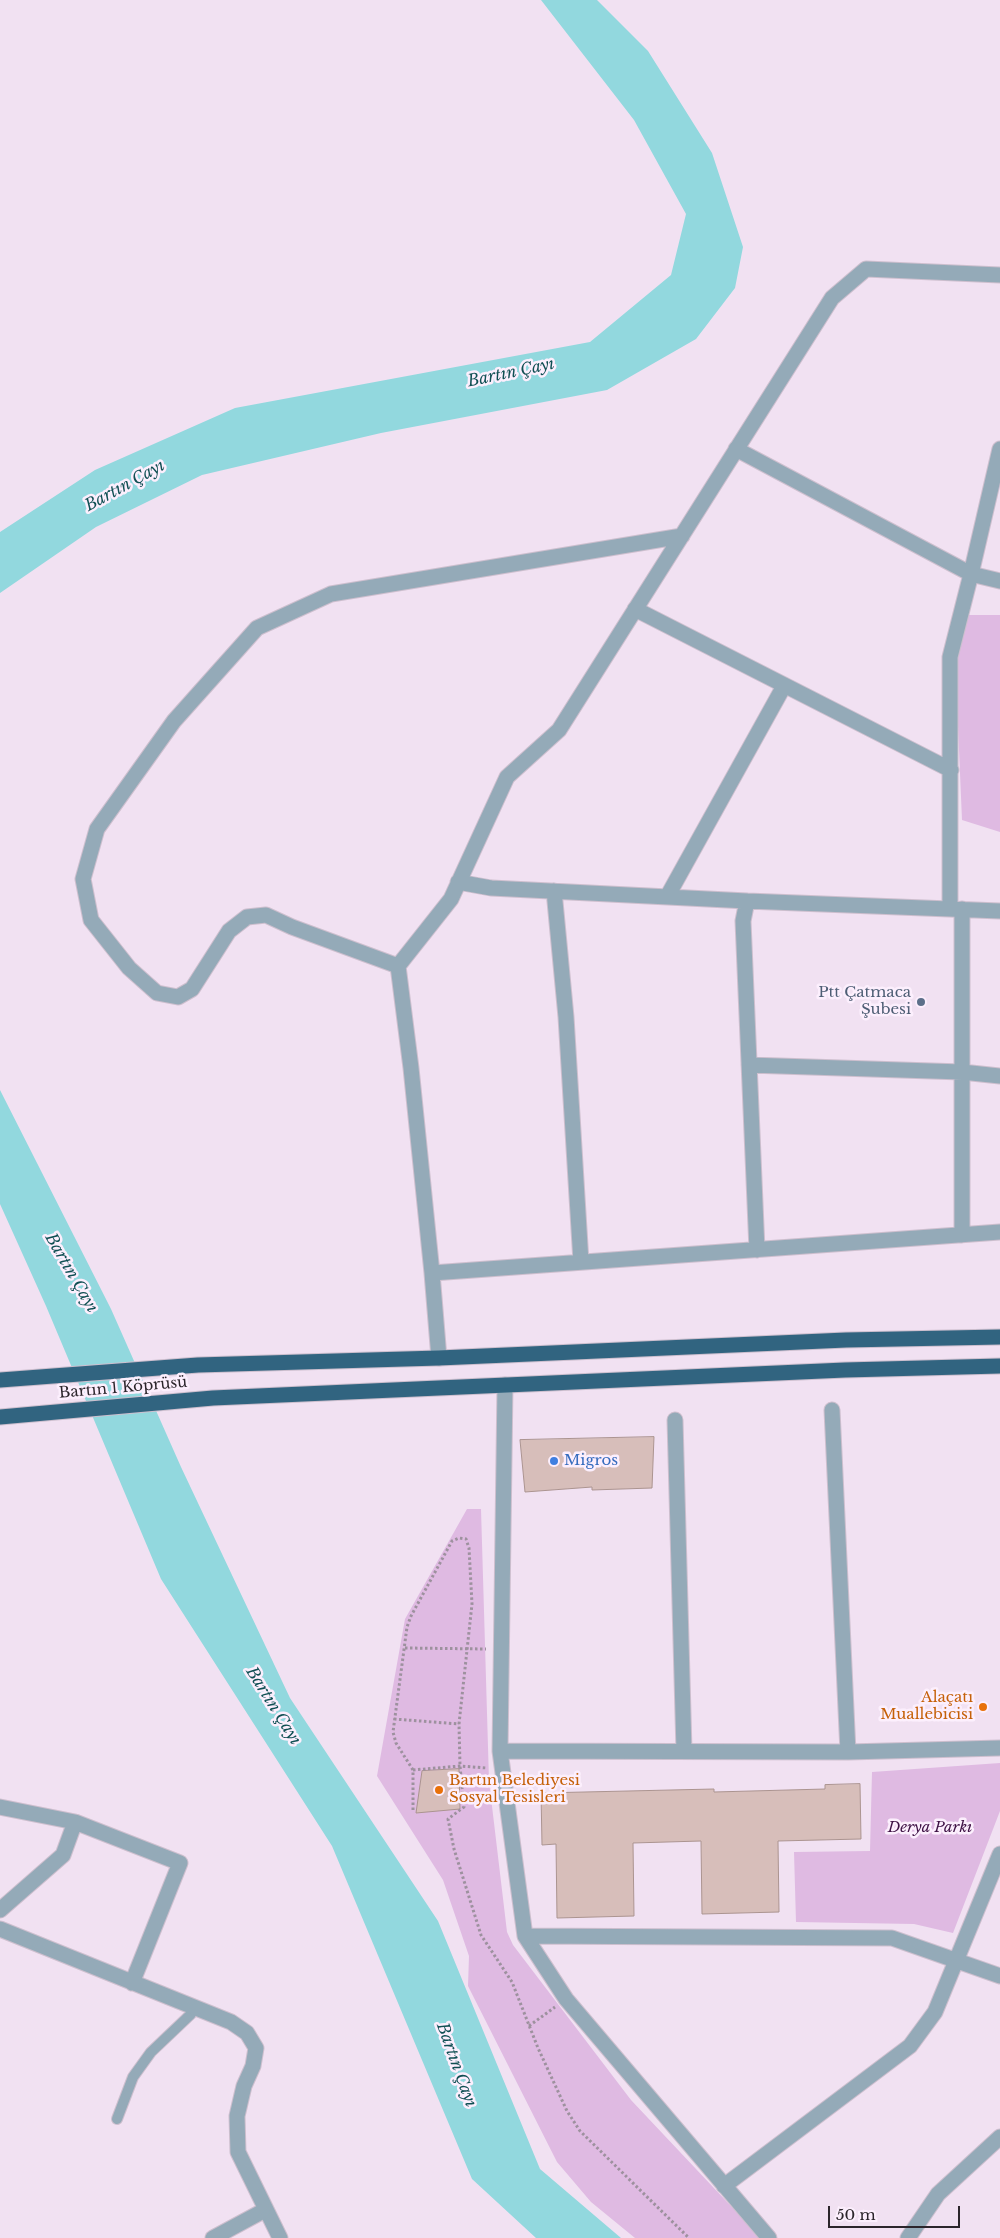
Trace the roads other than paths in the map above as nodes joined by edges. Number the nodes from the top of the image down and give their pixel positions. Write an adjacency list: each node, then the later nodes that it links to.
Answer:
1 (1000, 275): 2 (street)
2 (736, 449): 4 (street); 5 (street)
3 (1000, 449): 5 (street)
4 (682, 536): 7 (street); 16 (street)
5 (970, 574): 6 (street); 9 (street)
6 (1000, 581)
7 (636, 609): 8 (street); 10 (street)
8 (784, 686): 9 (street); 12 (street)
9 (951, 770): 14 (street)
10 (458, 882): 11 (street); 16 (street)
11 (554, 891): 12 (street); 23 (street)
12 (667, 897): 13 (street)
13 (747, 901): 14 (street); 17 (street)
14 (956, 909): 15 (street); 18 (street)
15 (1000, 911)
16 (398, 966): 24 (street)
17 (749, 1065): 18 (street); 22 (street)
18 (962, 1072): 19 (street); 21 (street)
19 (1000, 1076)
20 (1000, 1232): 21 (street)
21 (962, 1235): 22 (street)
22 (757, 1250): 23 (street)
23 (581, 1262): 24 (street)
24 (432, 1273): 26 (street)
25 (1000, 1337): 26 (highway, Bartın 1 Köprüsü)
26 (439, 1358): 28 (highway, Bartın 1 Köprüsü)
27 (1000, 1366): 29 (highway, Bartın 1 Köprüsü)
28 (0, 1380)
29 (505, 1385): 31 (highway, Bartın 1 Köprüsü); 34 (street)
30 (832, 1410): 36 (street)
31 (0, 1417)
32 (675, 1420): 35 (street)
33 (1000, 1748): 36 (street)
34 (500, 1751): 35 (street); 42 (street)
35 (684, 1751): 36 (street)
36 (848, 1752)
37 (0, 1807): 38 (street)
38 (75, 1822): 40 (street); 45 (street)
39 (1000, 1854): 43 (street)
40 (0, 1910)
41 (0, 1929): 45 (street)
42 (524, 1936): 43 (street); 49 (street)
43 (958, 1960): 44 (street); 49 (street)
44 (1000, 1976)
45 (132, 1983): 46 (street)
46 (194, 2008): 47 (lane); 50 (street)
47 (117, 2119)
48 (1000, 2137): 54 (street)
49 (724, 2186): 53 (street)
50 (265, 2210): 51 (street); 52 (street)
51 (213, 2238)
52 (280, 2238)
53 (769, 2238)
54 (906, 2238)

